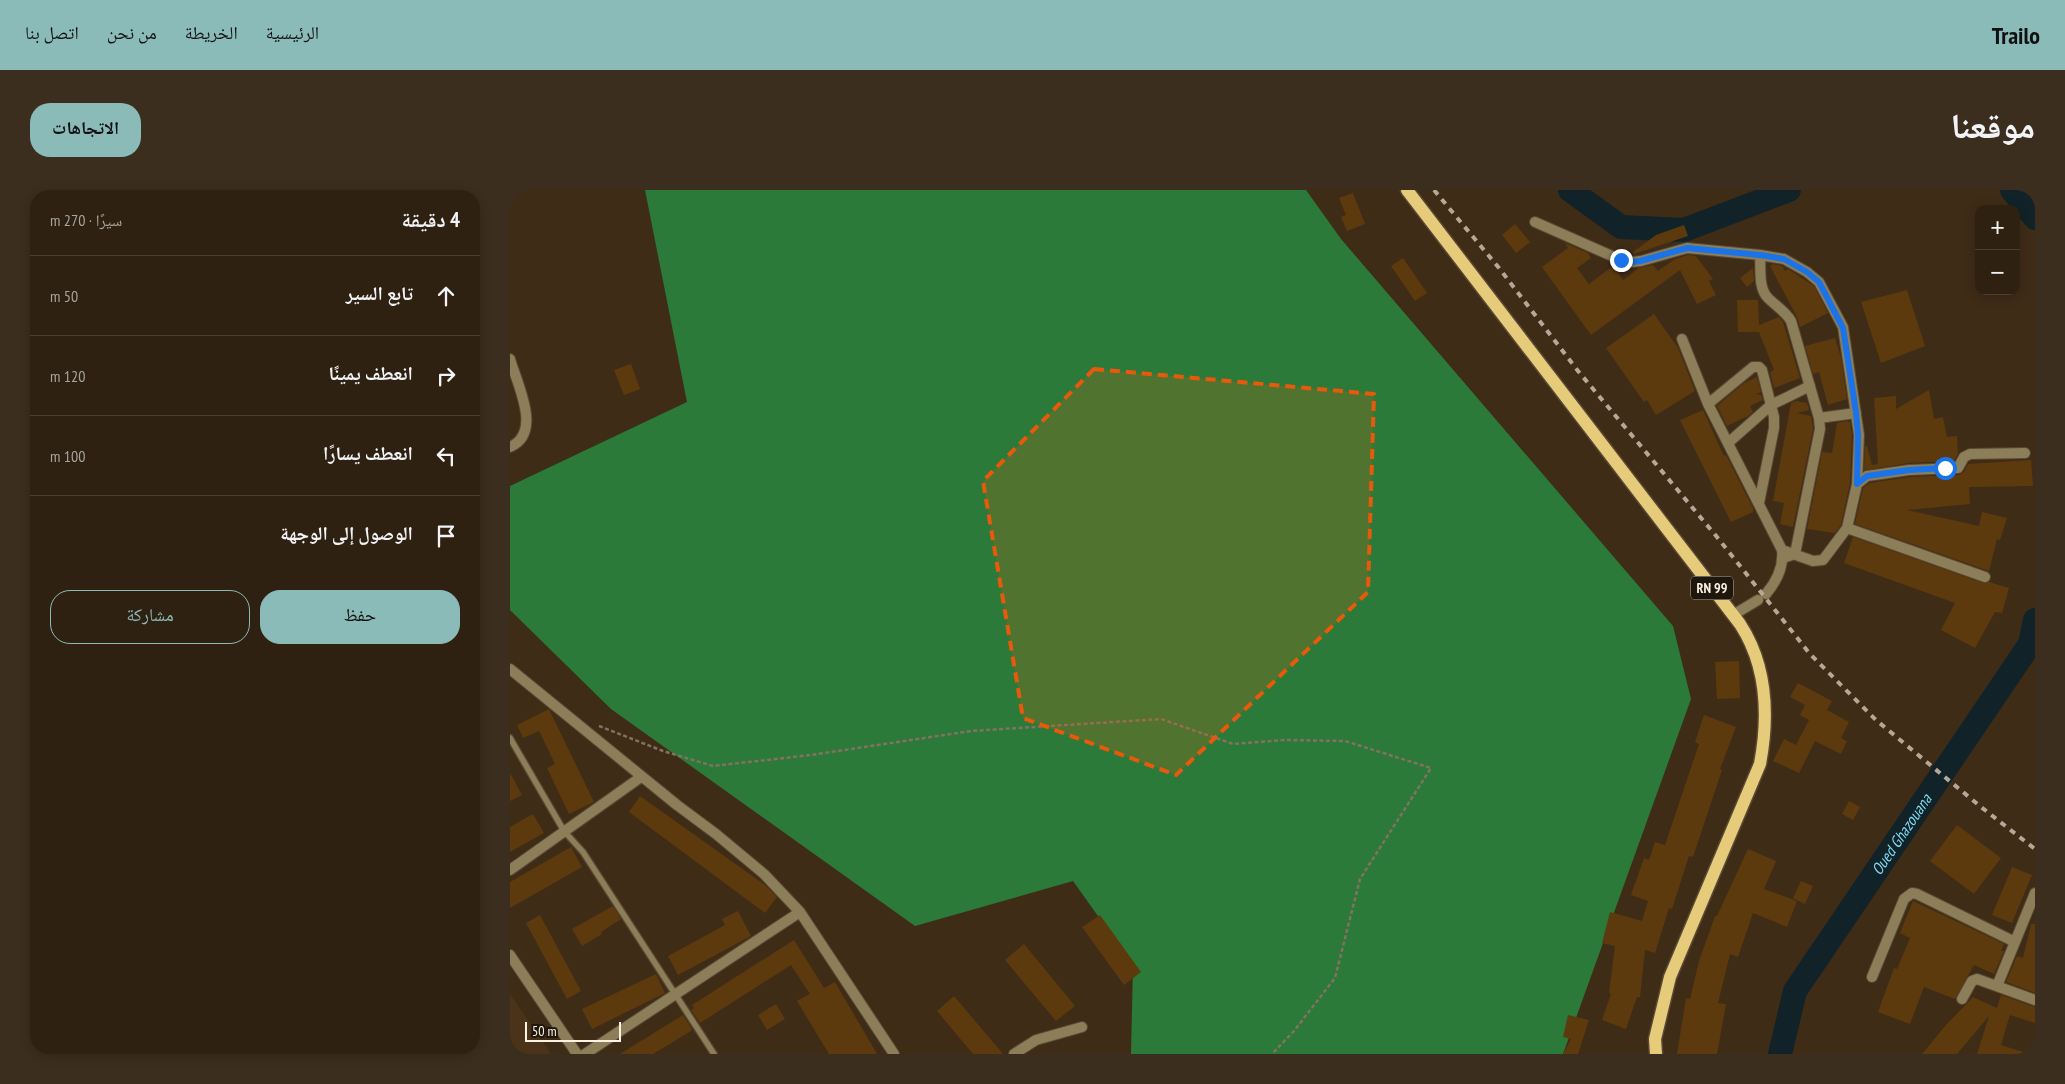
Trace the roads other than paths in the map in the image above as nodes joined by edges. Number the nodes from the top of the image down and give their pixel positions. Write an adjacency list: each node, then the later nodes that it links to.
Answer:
1 (1407, 190): 20 (main road, RN 99)
2 (1535, 222): 3 (street)
3 (1760, 255): 6 (street); 9 (street)
4 (1682, 339): 7 (street)
5 (510, 359): 12 (street)
6 (1810, 386): 8 (street); 10 (street)
7 (1708, 404): 8 (street); 11 (street)
8 (1771, 405): 11 (street); 15 (street)
9 (1856, 412): 10 (street); 14 (street)
10 (1819, 418): 18 (street)
11 (1728, 443): 15 (street)
12 (510, 447)
13 (2025, 453): 14 (street)
14 (1857, 484): 16 (street)
15 (1759, 503): 17 (street)
16 (1847, 528): 18 (street); 19 (street)
17 (1782, 554): 18 (street); 20 (street)
18 (1795, 554)
19 (1985, 578)
20 (1733, 615): 41 (main road, RN 99)
21 (510, 669): 23 (street)
22 (510, 738): 24 (lane)
23 (641, 777): 24 (street); 27 (street)
24 (564, 831): 25 (street); 32 (lane)
25 (510, 870)
26 (2035, 893): 28 (street)
27 (800, 912): 32 (street); 39 (street)
28 (2015, 942): 30 (street); 31 (street)
29 (510, 955): 36 (street)
30 (1872, 977)
31 (1997, 986): 33 (street); 34 (street)
32 (675, 995): 37 (street); 38 (lane)
33 (1962, 999)
34 (2035, 1000)
35 (1082, 1027): 40 (street)
36 (578, 1054)
37 (585, 1054)
38 (714, 1054)
39 (894, 1054)
40 (1014, 1054)
41 (1656, 1054)

